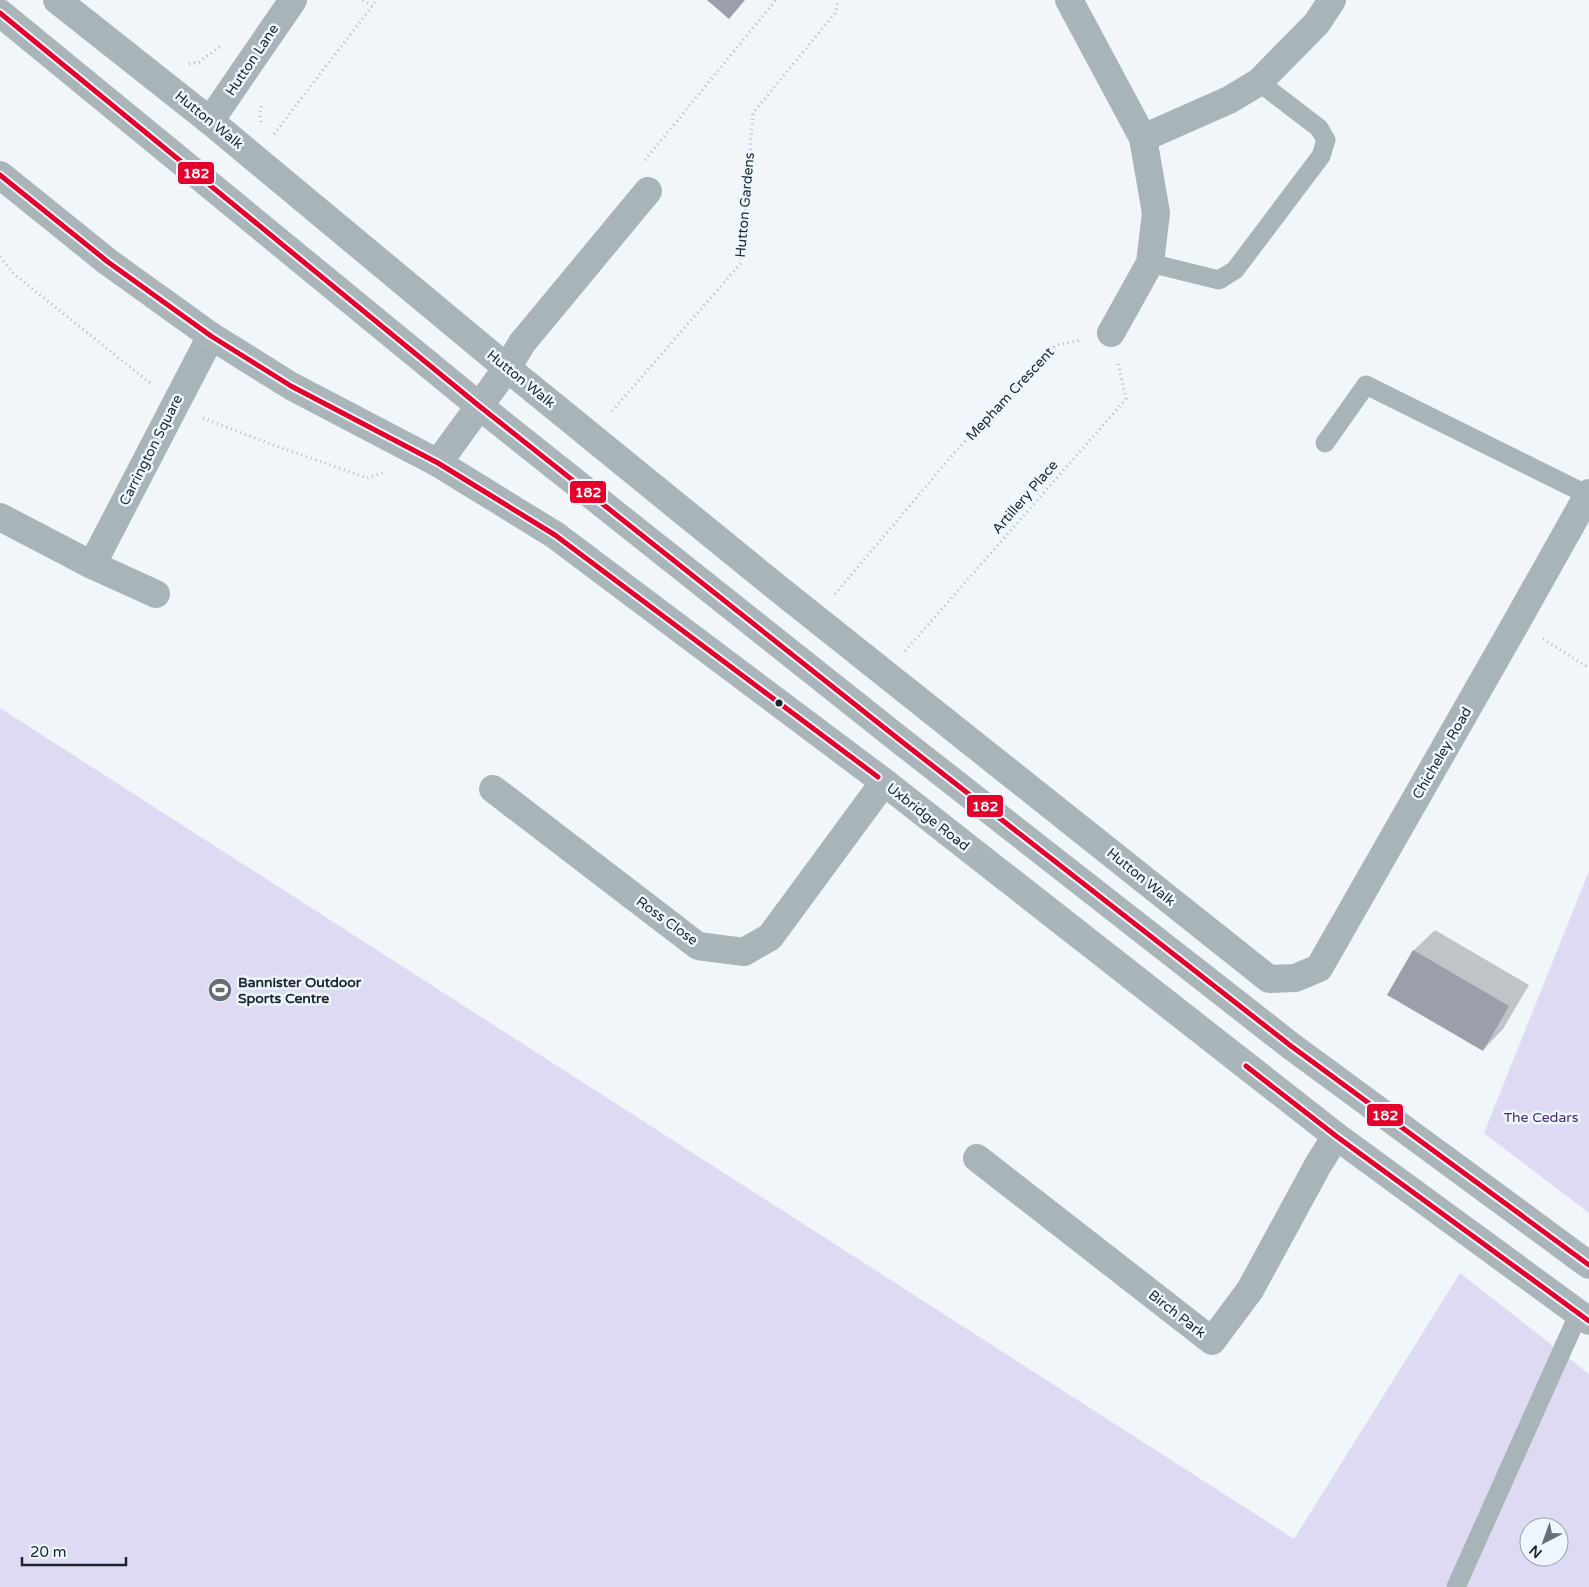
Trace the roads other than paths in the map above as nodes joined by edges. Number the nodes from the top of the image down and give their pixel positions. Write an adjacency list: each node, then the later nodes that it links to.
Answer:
1 (57, 0): 7 (street, Hutton Walk)
2 (293, 0): 7 (street, Hutton Lane)
3 (1069, 0): 8 (street)
4 (1332, 0): 6 (street)
5 (0, 13): 15 (main road)
6 (1259, 82): 8 (street); 11 (lane)
7 (210, 121): 14 (street, Hutton Walk)
8 (1143, 138): 11 (street)
9 (0, 174): 13 (main road, Uxbridge Road)
10 (648, 191): 14 (street)
11 (1150, 262): 12 (street)
12 (1111, 333)
13 (211, 336): 17 (main road, Uxbridge Road); 20 (street, Carrington Square)
14 (507, 368): 15 (street); 24 (street, Hutton Walk)
15 (478, 405): 17 (street); 27 (main road)
16 (1325, 443): 18 (lane)
17 (438, 463): 22 (main road, Uxbridge Road)
18 (1588, 494): 24 (street, Chicheley Road)
19 (0, 517): 20 (street)
20 (92, 565): 21 (street)
21 (156, 594)
22 (884, 782): 23 (street, Ross Close); 25 (main road, Uxbridge Road)
23 (493, 789)
24 (1269, 979)
25 (1336, 1136): 26 (street, Birch Park); 28 (main road, Uxbridge Road)
26 (977, 1158)
27 (1589, 1265)
28 (1584, 1317): 29 (lane)
29 (1456, 1587)

